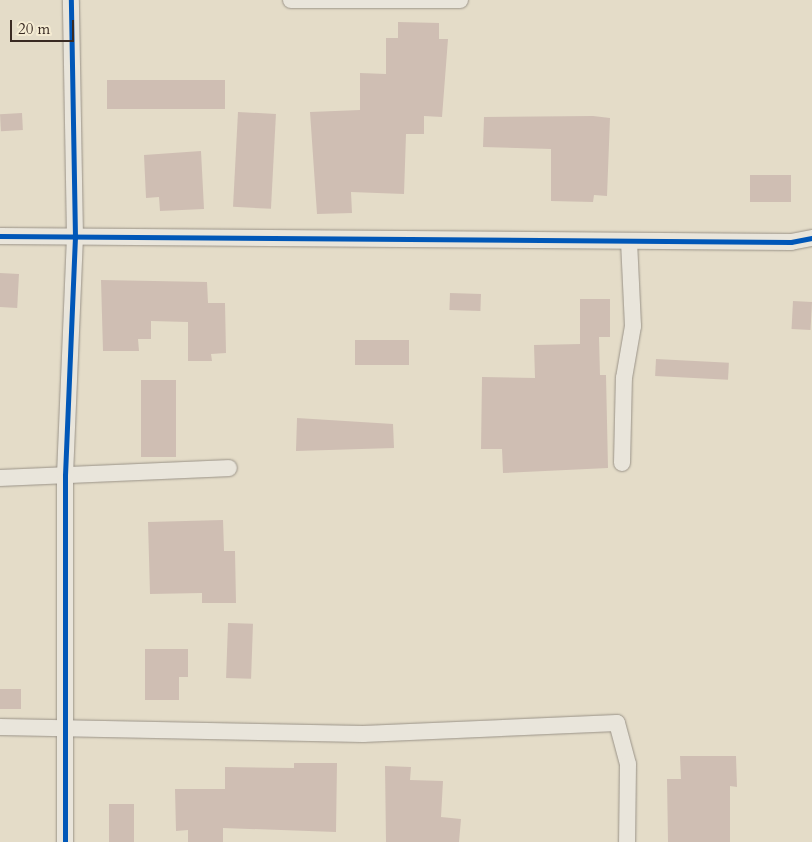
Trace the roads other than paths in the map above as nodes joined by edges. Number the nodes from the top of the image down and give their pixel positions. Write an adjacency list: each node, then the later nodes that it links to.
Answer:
1 (71, 0): 5 (street)
2 (290, 0): 3 (street)
3 (460, 0)
4 (0, 236): 5 (street)
5 (75, 237): 7 (street); 10 (street)
6 (812, 238): 7 (street)
7 (629, 241): 8 (street)
8 (622, 463)
9 (229, 468): 10 (street)
10 (65, 475): 11 (street); 13 (street)
11 (0, 478)
12 (0, 728): 13 (street)
13 (68, 728): 14 (street); 15 (street)
14 (65, 842)
15 (627, 842)

